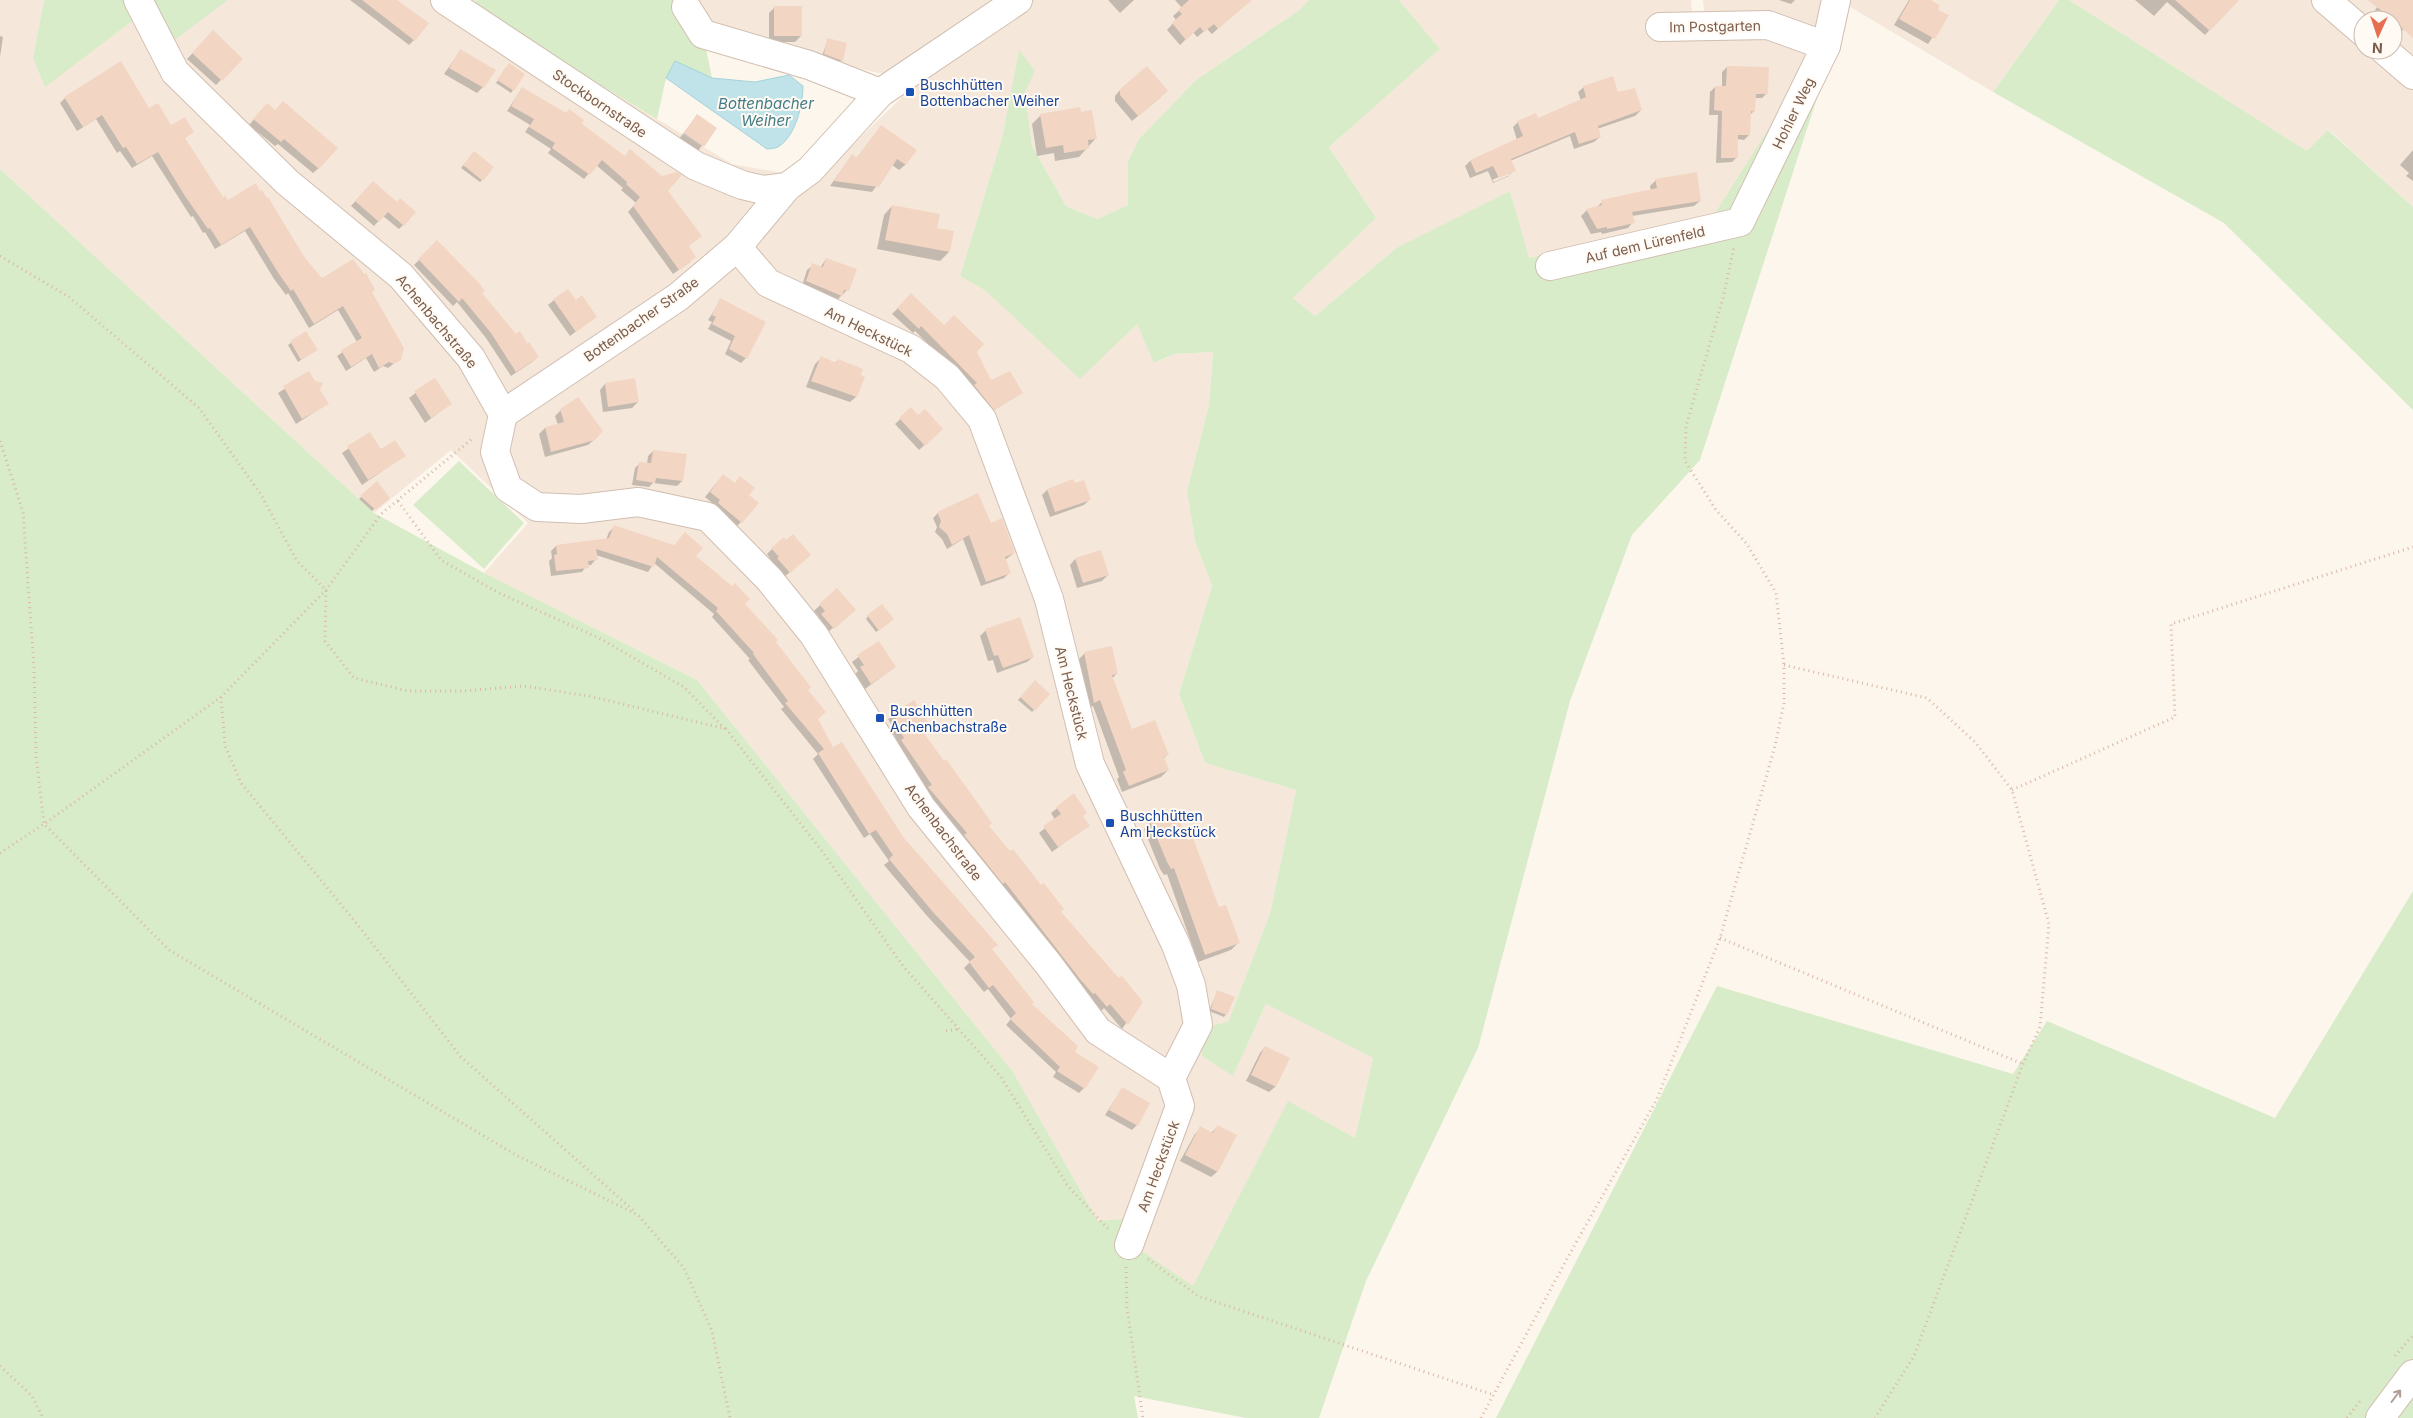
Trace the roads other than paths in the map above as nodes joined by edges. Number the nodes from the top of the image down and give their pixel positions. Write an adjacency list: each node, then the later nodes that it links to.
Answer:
1 (138, 0): 17 (street, Achenbachstraße)
2 (445, 0): 13 (street, Stockbornstraße)
3 (1018, 0): 12 (street, Bottenbacher Straße)
4 (1836, 0): 9 (street, Hohler Weg)
5 (2326, 0): 7 (street)
6 (686, 7): 12 (street)
7 (2353, 23)
8 (1660, 27): 9 (street, Im Postgarten)
9 (1826, 46): 14 (street, Hohler Weg)
10 (2396, 60): 11 (street)
11 (2413, 75)
12 (880, 93): 13 (street, Bottenbacher Straße)
13 (775, 189): 15 (street, Bottenbacher Straße)
14 (1740, 222): 16 (street, Auf dem Lürenfeld)
15 (737, 247): 17 (street, Bottenbacher Straße); 18 (street, Am Heckstück)
16 (1550, 266)
17 (503, 414): 18 (street, Achenbachstraße)
18 (1171, 1078): 19 (street, Am Heckstück)
19 (1123, 1247)
20 (2413, 1374): 21 (street, one-way to 20)
21 (2380, 1418)

